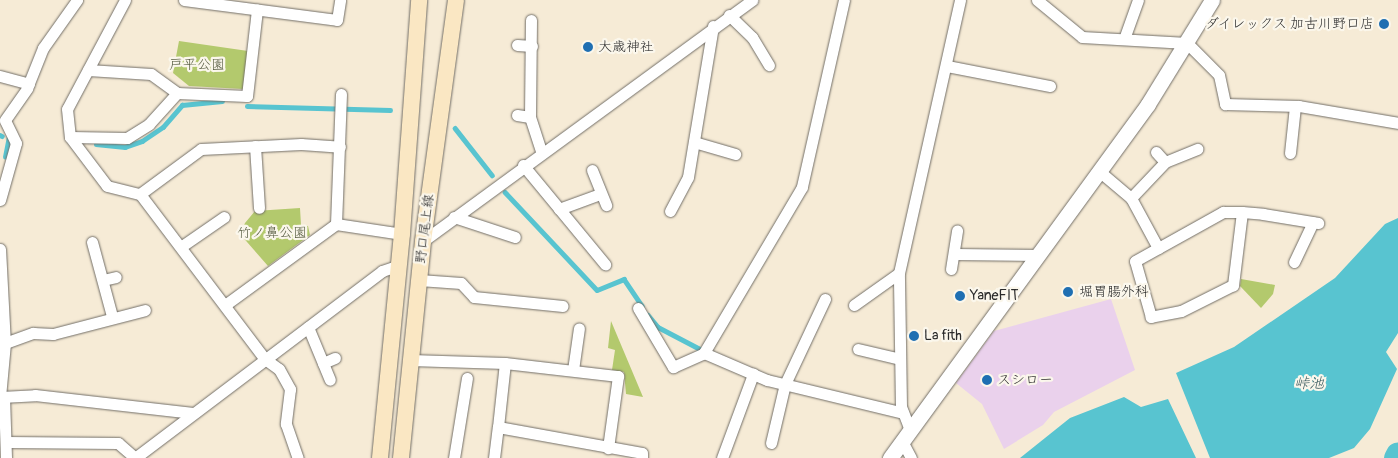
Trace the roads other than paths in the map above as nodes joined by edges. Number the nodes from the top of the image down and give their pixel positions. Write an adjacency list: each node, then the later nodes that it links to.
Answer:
1 (77, 0): 25 (street)
2 (125, 0): 23 (street)
3 (184, 0): 13 (street)
4 (340, 0): 13 (street)
5 (419, 0): 58 (main road, 野口尾上線)
6 (456, 0): 60 (main road, 野口尾上線)
7 (752, 0): 14 (street)
8 (844, 0): 88 (street)
9 (960, 0): 22 (street)
10 (1037, 0): 17 (street)
11 (1138, 0): 17 (street)
12 (1212, 0): 18 (street)
13 (257, 10): 27 (street)
14 (729, 15): 16 (street); 21 (street)
15 (531, 20): 20 (street)
16 (713, 26): 34 (street); 38 (street)
17 (1124, 39): 18 (street)
18 (1187, 43): 29 (street); 46 (street)
19 (517, 46): 20 (street)
20 (532, 46): 31 (street)
21 (770, 65)
22 (947, 66): 26 (street); 73 (street)
23 (88, 70): 27 (street); 33 (street)
24 (0, 76): 25 (street)
25 (29, 84): 43 (street)
26 (1041, 89)
27 (178, 93): 33 (street)
28 (341, 103): 36 (street)
29 (1295, 106): 32 (street); 40 (street)
30 (517, 115): 31 (street)
31 (530, 117): 38 (street)
32 (1398, 123)
33 (70, 137): 47 (street)
34 (694, 142): 41 (street); 52 (street)
35 (255, 146): 36 (street); 47 (street); 50 (street)
36 (340, 146): 56 (street)
37 (1197, 149): 42 (street)
38 (541, 151): 44 (street)
39 (1156, 152): 42 (street)
40 (1290, 153)
41 (735, 154)
42 (1165, 162): 48 (street)
43 (5, 164): 49 (street)
44 (523, 165): 51 (street); 55 (street)
45 (592, 170): 51 (street)
46 (1099, 171): 48 (street); 67 (street)
47 (140, 194): 62 (street)
48 (1130, 198): 63 (street)
49 (0, 200)
50 (259, 208)
51 (559, 209): 65 (street)
52 (670, 211)
53 (1242, 212): 63 (street); 63 (street); 69 (street)
54 (224, 217): 62 (street)
55 (454, 217): 59 (street); 60 (street)
56 (336, 224): 58 (street); 78 (street)
57 (957, 230): 66 (street)
58 (402, 234): 71 (main road, 野口尾上線)
59 (515, 237)
60 (423, 240): 76 (main road, 野口尾上線)
61 (92, 242): 75 (street)
62 (182, 246): 78 (street)
63 (1158, 248)
64 (0, 249): 86 (street)
65 (593, 251): 68 (street); 70 (street)
66 (955, 254): 67 (street); 72 (street)
67 (1039, 255): 104 (street)
68 (585, 260)
69 (1294, 262)
70 (605, 264)
71 (399, 265): 84 (street); 111 (main road, 野口尾上線)
72 (951, 270)
73 (898, 273): 79 (street); 91 (street)
74 (116, 277): 75 (street)
75 (103, 280): 83 (street)
76 (419, 280): 80 (street); 92 (main road, 野口尾上線)
77 (825, 299): 99 (street)
78 (225, 305): 90 (street)
79 (854, 305)
80 (563, 306)
81 (638, 308): 88 (street)
82 (145, 310): 83 (street)
83 (112, 316): 86 (street)
84 (308, 327): 90 (street); 94 (street)
85 (579, 328): 95 (street)
86 (6, 343): 100 (street)
87 (858, 349): 91 (street)
88 (704, 353): 96 (street)
89 (335, 358): 94 (street)
90 (265, 359): 101 (street); 110 (street)
91 (900, 359): 102 (street)
92 (410, 360): 93 (street); 112 (main road, 野口尾上線)
93 (505, 362): 95 (street); 103 (street)
94 (323, 363): 98 (street)
95 (573, 370): 107 (street)
96 (753, 374): 99 (street); 116 (street)
97 (467, 378): 113 (street)
98 (330, 380)
99 (785, 384): 102 (street); 106 (street)
100 (2, 397): 101 (street); 105 (street)
101 (193, 413): 109 (street)
102 (903, 413): 104 (street)
103 (498, 427): 107 (street); 114 (street)
104 (906, 435): 117 (street); 118 (street)
105 (6, 442): 108 (street); 109 (street)
106 (771, 443)
107 (608, 448): 115 (street)
108 (6, 458)
109 (135, 458)
110 (298, 458)
111 (380, 458)
112 (401, 458)
113 (454, 458)
114 (494, 458)
115 (642, 458)
116 (722, 458)
117 (890, 458)
118 (911, 458)

